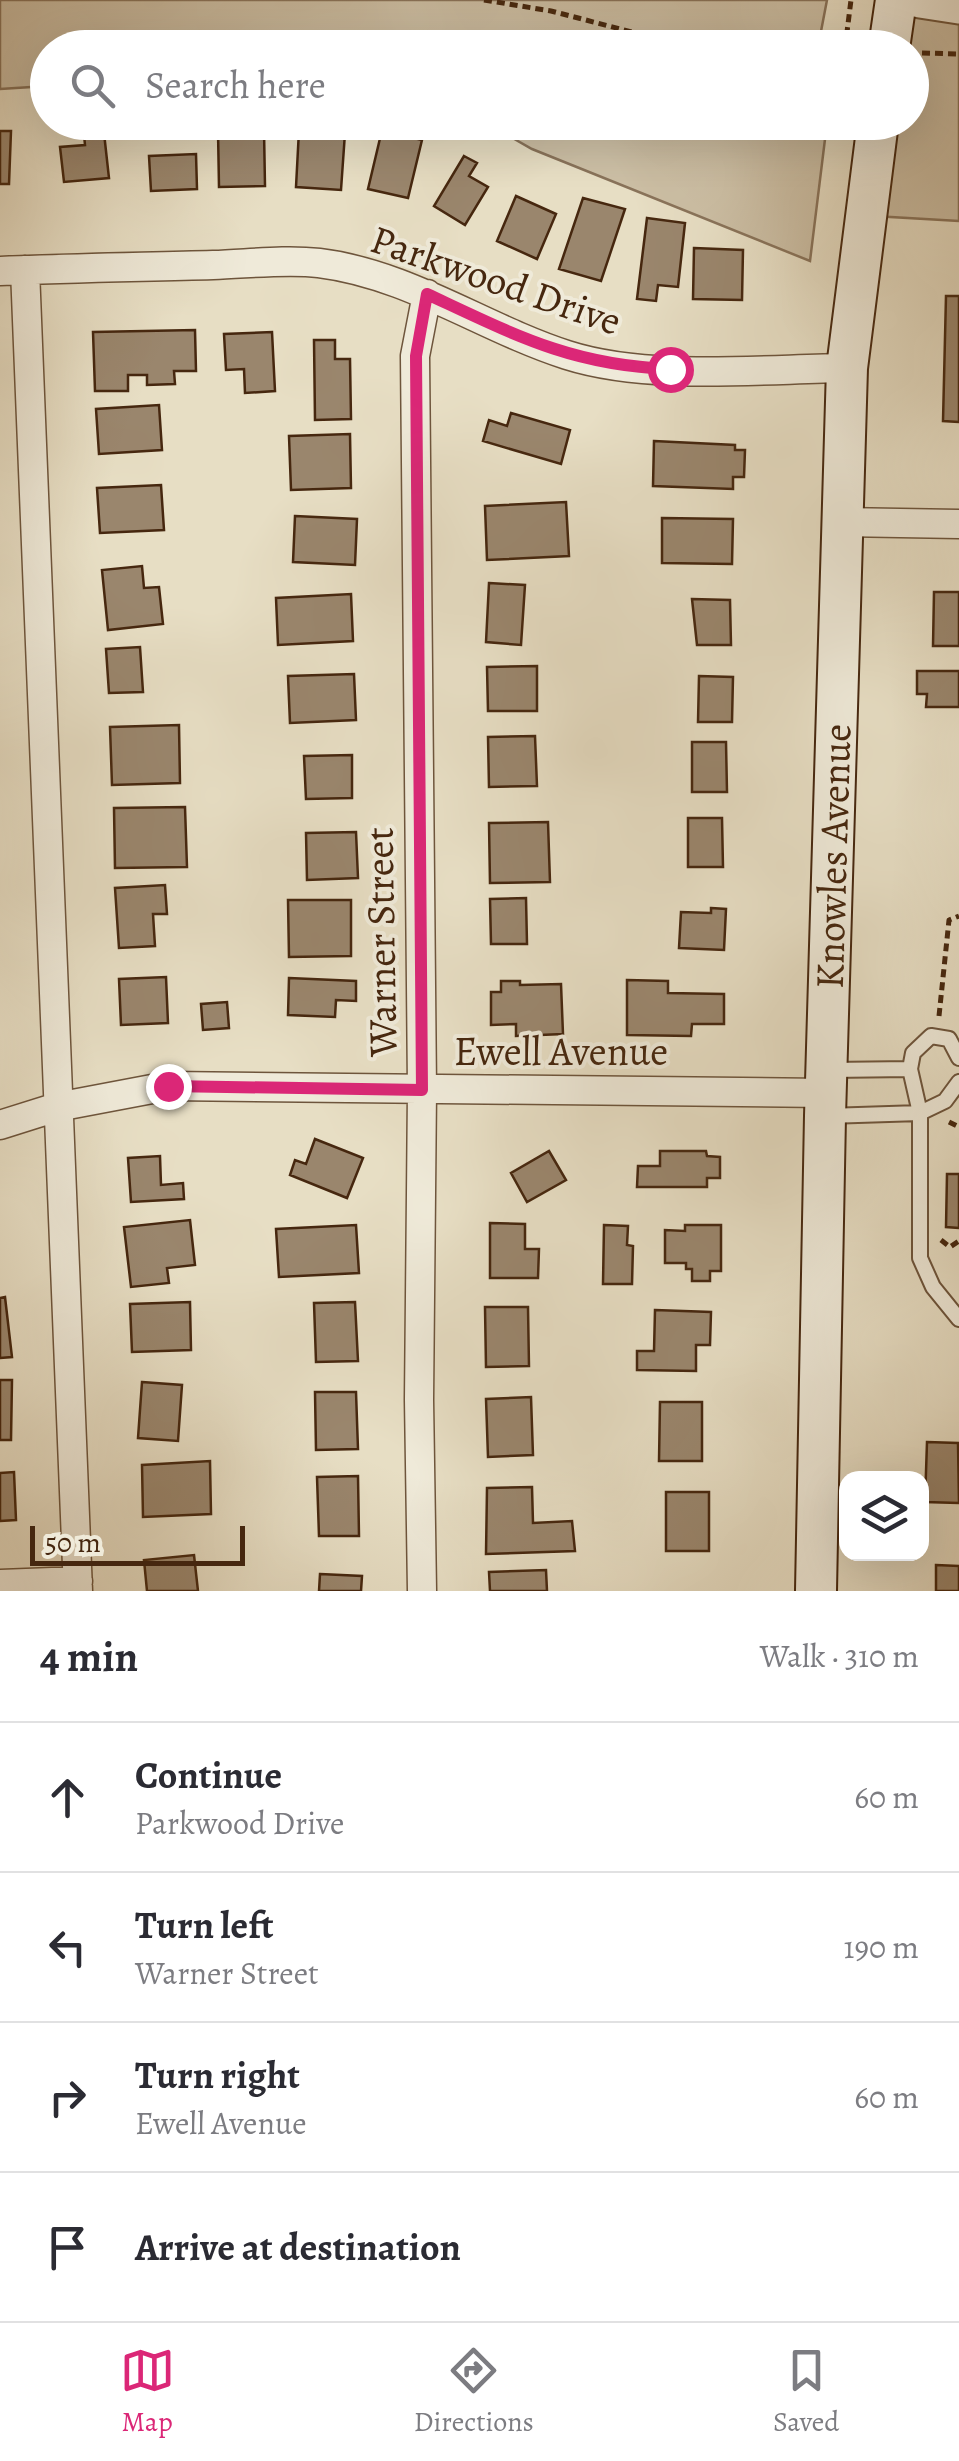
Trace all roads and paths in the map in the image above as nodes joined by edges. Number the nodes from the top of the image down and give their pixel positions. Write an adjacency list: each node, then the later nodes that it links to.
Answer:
1 (484, 0): 6 (path)
2 (851, 0): 7 (path)
3 (896, 0): 8 (main road)
4 (920, 0): 5 (street)
5 (959, 6)
6 (624, 30)
7 (847, 30)
8 (891, 30)
9 (937, 53): 10 (path)
10 (959, 54)
11 (876, 140): 14 (main road, Knowles Avenue)
12 (13, 271): 13 (street, Parkwood Drive); 24 (street)
13 (427, 294): 14 (street, Parkwood Drive); 22 (street, Warner Street)
14 (847, 368): 15 (main road, Knowles Avenue)
15 (841, 522): 16 (street); 23 (main road, Knowles Avenue)
16 (959, 524)
17 (959, 916): 18 (path)
18 (939, 1017)
19 (959, 1058): 20 (lane)
20 (910, 1069): 23 (lane); 25 (lane)
21 (959, 1082): 25 (lane)
22 (422, 1090): 23 (street, Ewell Avenue); 24 (street, Ewell Avenue); 34 (street, Warner Street)
23 (826, 1093): 25 (lane); 35 (main road, Knowles Avenue)
24 (57, 1108): 27 (street, Ewell Avenue); 33 (street)
25 (920, 1113): 31 (lane)
26 (949, 1122): 28 (path)
27 (0, 1125)
28 (959, 1126)
29 (938, 1238): 30 (path)
30 (959, 1241)
31 (959, 1319)
32 (0, 1584): 33 (street)
33 (78, 1586)
34 (422, 1591)
35 (816, 1591)

